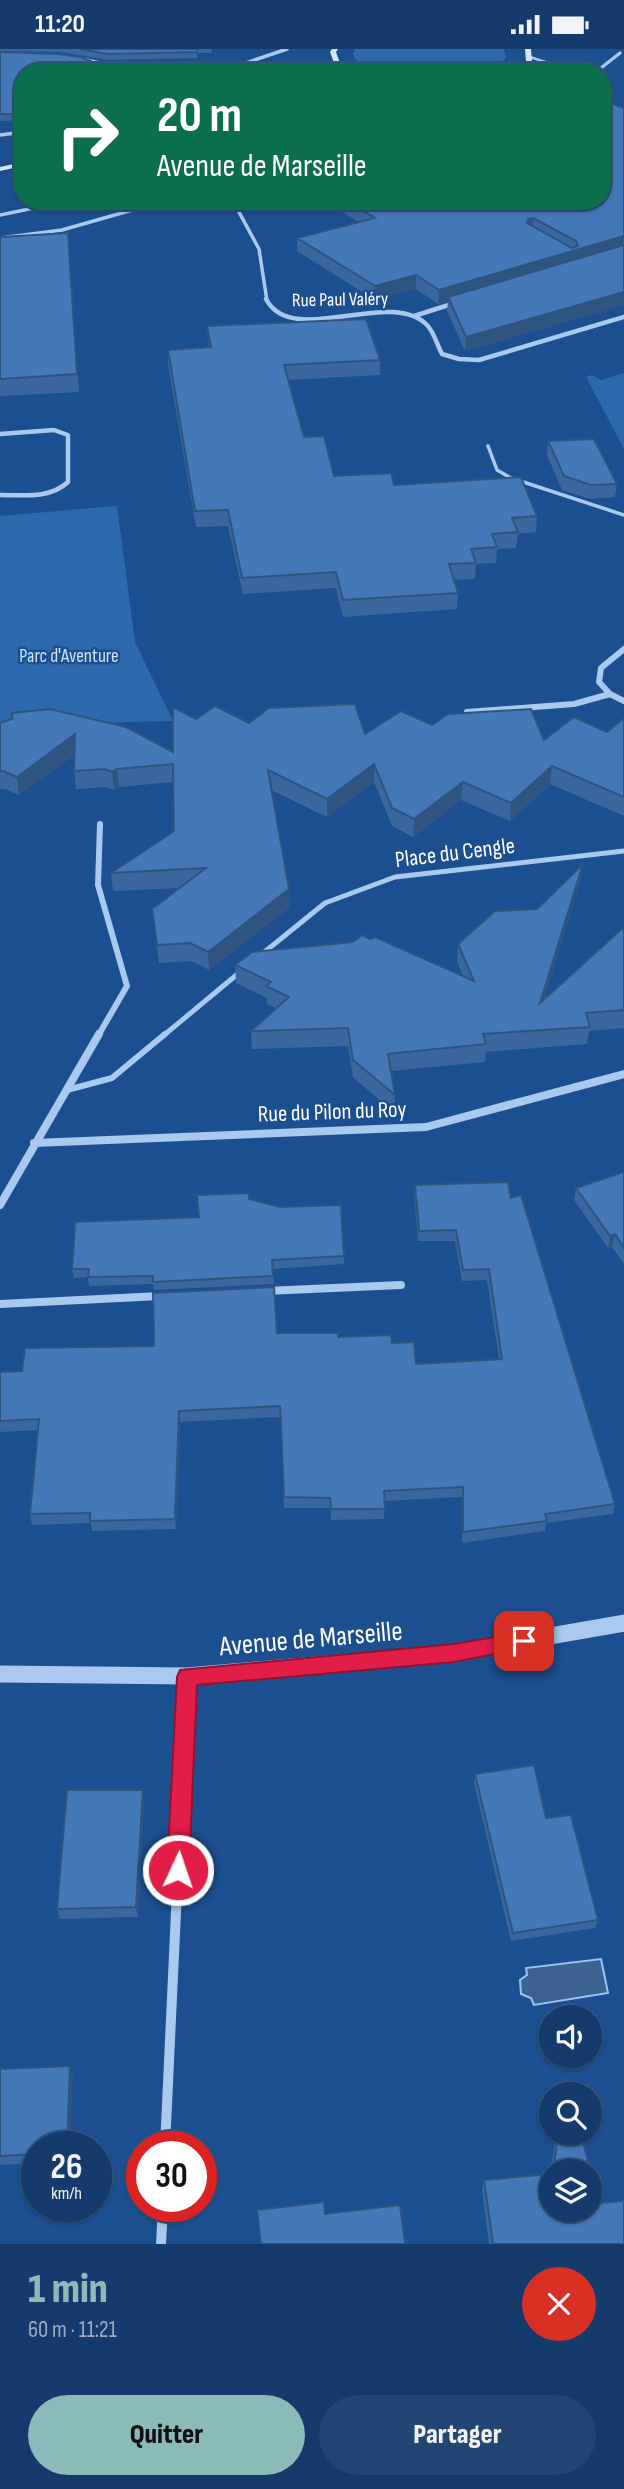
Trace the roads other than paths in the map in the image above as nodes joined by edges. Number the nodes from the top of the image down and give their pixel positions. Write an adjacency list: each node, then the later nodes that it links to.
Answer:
1 (287, 49): 7 (street)
2 (528, 49): 5 (main road)
3 (620, 53): 10 (street)
4 (73, 57): 6 (street)
5 (530, 57): 8 (main road); 9 (lane)
6 (97, 63)
7 (247, 63)
8 (527, 63)
9 (548, 63)
10 (607, 63)
11 (24, 210): 14 (street)
12 (132, 210): 15 (street)
13 (238, 210): 17 (street, Rue Paul Valéry)
14 (0, 215)
15 (0, 239)
16 (466, 300): 17 (street)
17 (414, 316): 18 (street, Rue Paul Valéry)
18 (624, 317)
19 (0, 434): 21 (street)
20 (488, 446): 22 (lane)
21 (0, 495)
22 (624, 515)
23 (624, 649): 24 (street)
24 (610, 694): 25 (street); 26 (street)
25 (624, 701)
26 (467, 712)
27 (100, 824): 32 (street)
28 (624, 851): 29 (street, Place du Cengle)
29 (261, 955)
30 (250, 964): 32 (street)
31 (624, 1074): 33 (street, Rue du Pilon du Roy)
32 (65, 1091): 33 (street)
33 (34, 1143): 34 (street)
34 (0, 1205)
35 (401, 1285): 36 (street)
36 (262, 1291)
37 (166, 1296): 38 (street)
38 (0, 1304)
39 (624, 1623): 41 (street, Avenue de Marseille)
40 (0, 1674): 41 (street, Avenue de Marseille)
41 (187, 1677): 42 (street)
42 (166, 2131)
43 (162, 2222): 44 (street)
44 (161, 2244)

